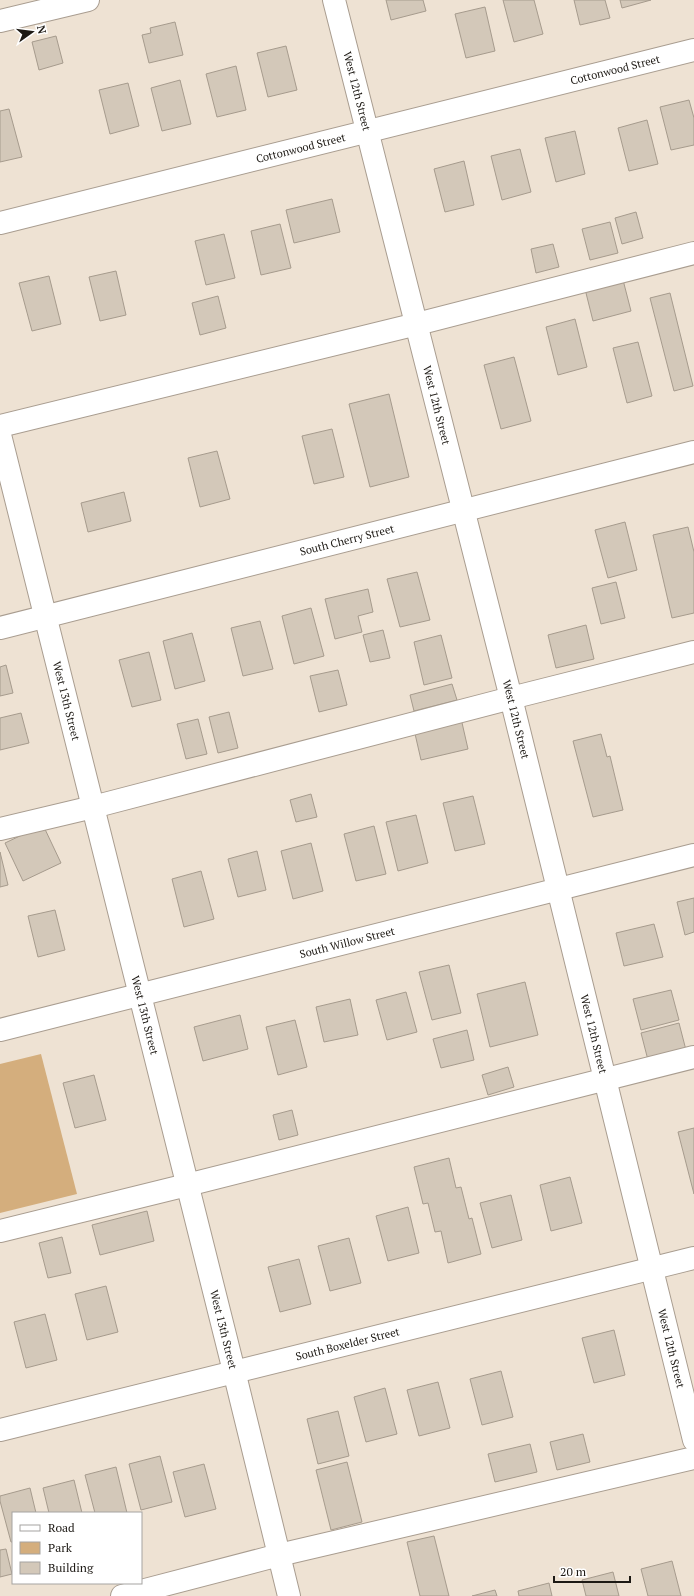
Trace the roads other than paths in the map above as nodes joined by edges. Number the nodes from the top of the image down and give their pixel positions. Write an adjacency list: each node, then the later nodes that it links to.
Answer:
1 (88, 0): 3 (street)
2 (334, 0): 5 (street, West 12th Street)
3 (0, 21)
4 (694, 50): 5 (street, Cottonwood Street)
5 (368, 132): 6 (street, Cottonwood Street); 8 (street, West 12th Street)
6 (0, 224)
7 (694, 253): 8 (street)
8 (417, 324): 9 (street); 12 (street, West 12th Street)
9 (0, 426)
10 (0, 435): 13 (street, West 13th Street)
11 (694, 452): 12 (street, South Cherry Street)
12 (463, 510): 13 (street, South Cherry Street); 16 (street, West 12th Street)
13 (45, 617): 14 (street, South Cherry Street); 17 (street, West 13th Street)
14 (0, 628)
15 (694, 652): 16 (street)
16 (511, 698): 17 (street); 20 (street, West 12th Street)
17 (93, 807): 18 (street); 21 (street, West 13th Street)
18 (0, 828)
19 (694, 855): 20 (street, South Willow Street)
20 (558, 889): 21 (street, South Willow Street); 24 (street, West 12th Street)
21 (140, 995): 22 (street, South Willow Street); 25 (street, West 13th Street)
22 (0, 1030)
23 (694, 1057): 24 (street)
24 (604, 1079): 25 (street); 28 (street, West 12th Street)
25 (187, 1186): 26 (street); 29 (street, West 13th Street)
26 (0, 1231)
27 (694, 1258): 28 (street, South Boxelder Street)
28 (651, 1269): 29 (street, South Boxelder Street); 31 (street, West 12th Street)
29 (234, 1371): 30 (street, South Boxelder Street); 33 (street, West 13th Street)
30 (0, 1430)
31 (694, 1440)
32 (694, 1458): 33 (street)
33 (279, 1555): 34 (street); 35 (street, West 13th Street)
34 (122, 1596)
35 (289, 1596)

